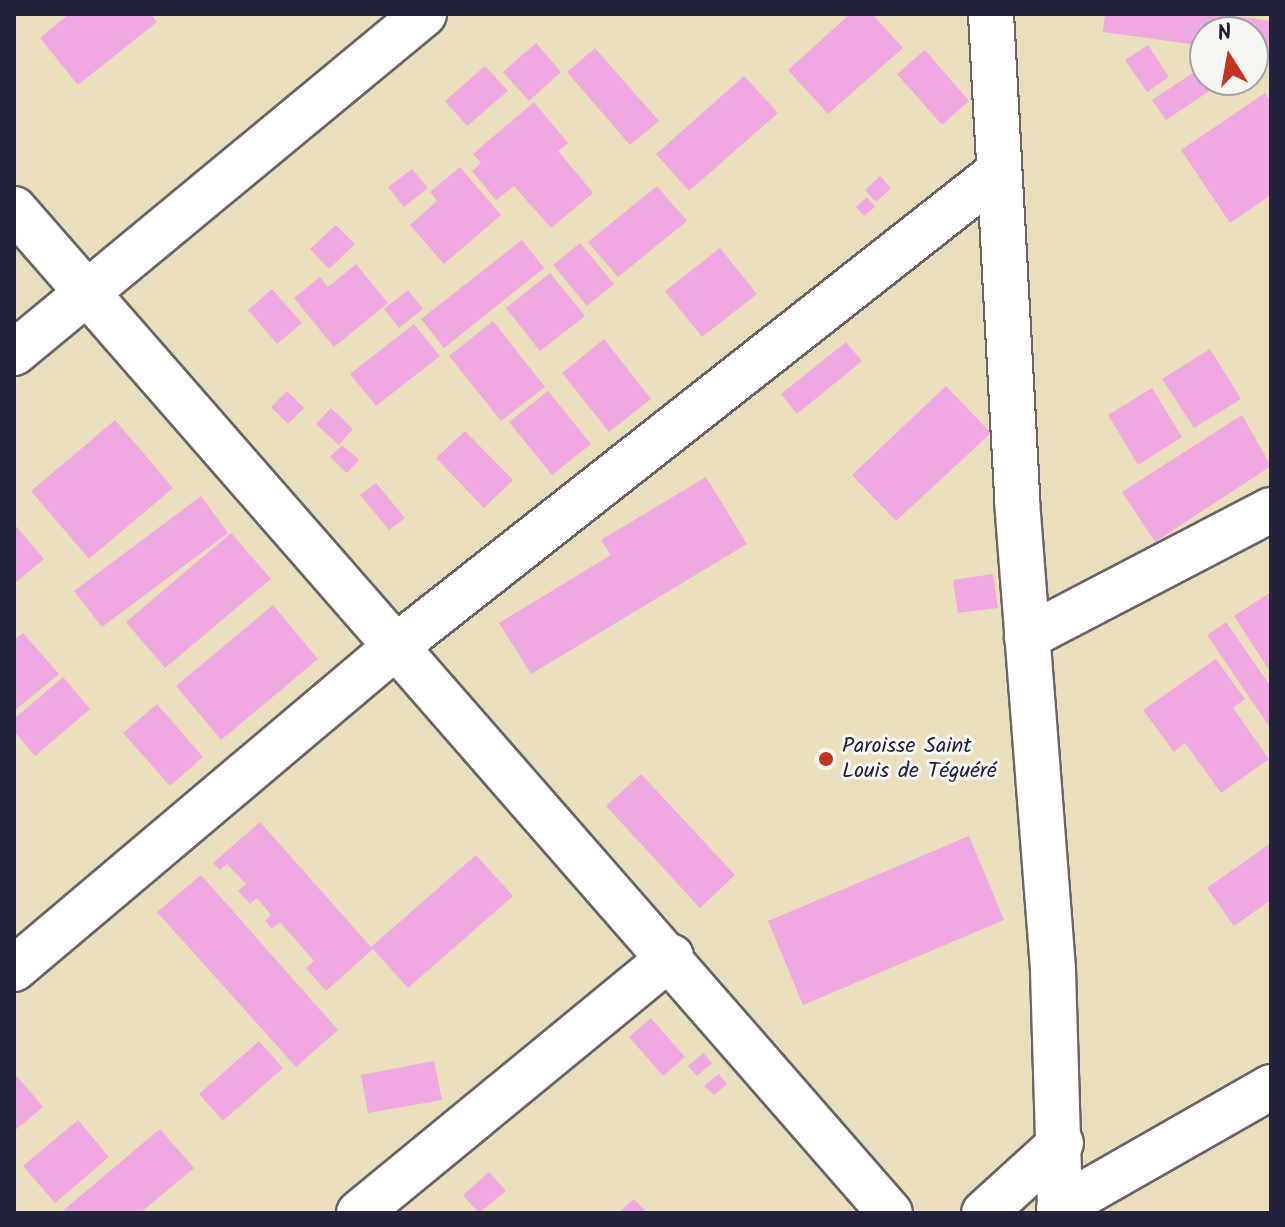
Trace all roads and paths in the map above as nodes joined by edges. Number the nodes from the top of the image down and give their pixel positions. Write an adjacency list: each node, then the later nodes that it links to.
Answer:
1 (424, 14): 5 (street)
2 (991, 14): 3 (street)
3 (996, 174): 8 (street); 9 (street)
4 (14, 209): 5 (street)
5 (85, 293): 6 (street); 9 (street)
6 (14, 353)
7 (1271, 510): 8 (street)
8 (1027, 637): 13 (street)
9 (399, 644): 10 (street); 11 (street)
10 (671, 957): 15 (street); 16 (street)
11 (14, 969)
12 (1271, 1087): 14 (street)
13 (1061, 1143): 14 (street); 17 (street)
14 (1059, 1211)
15 (359, 1213)
16 (890, 1213)
17 (984, 1213)

